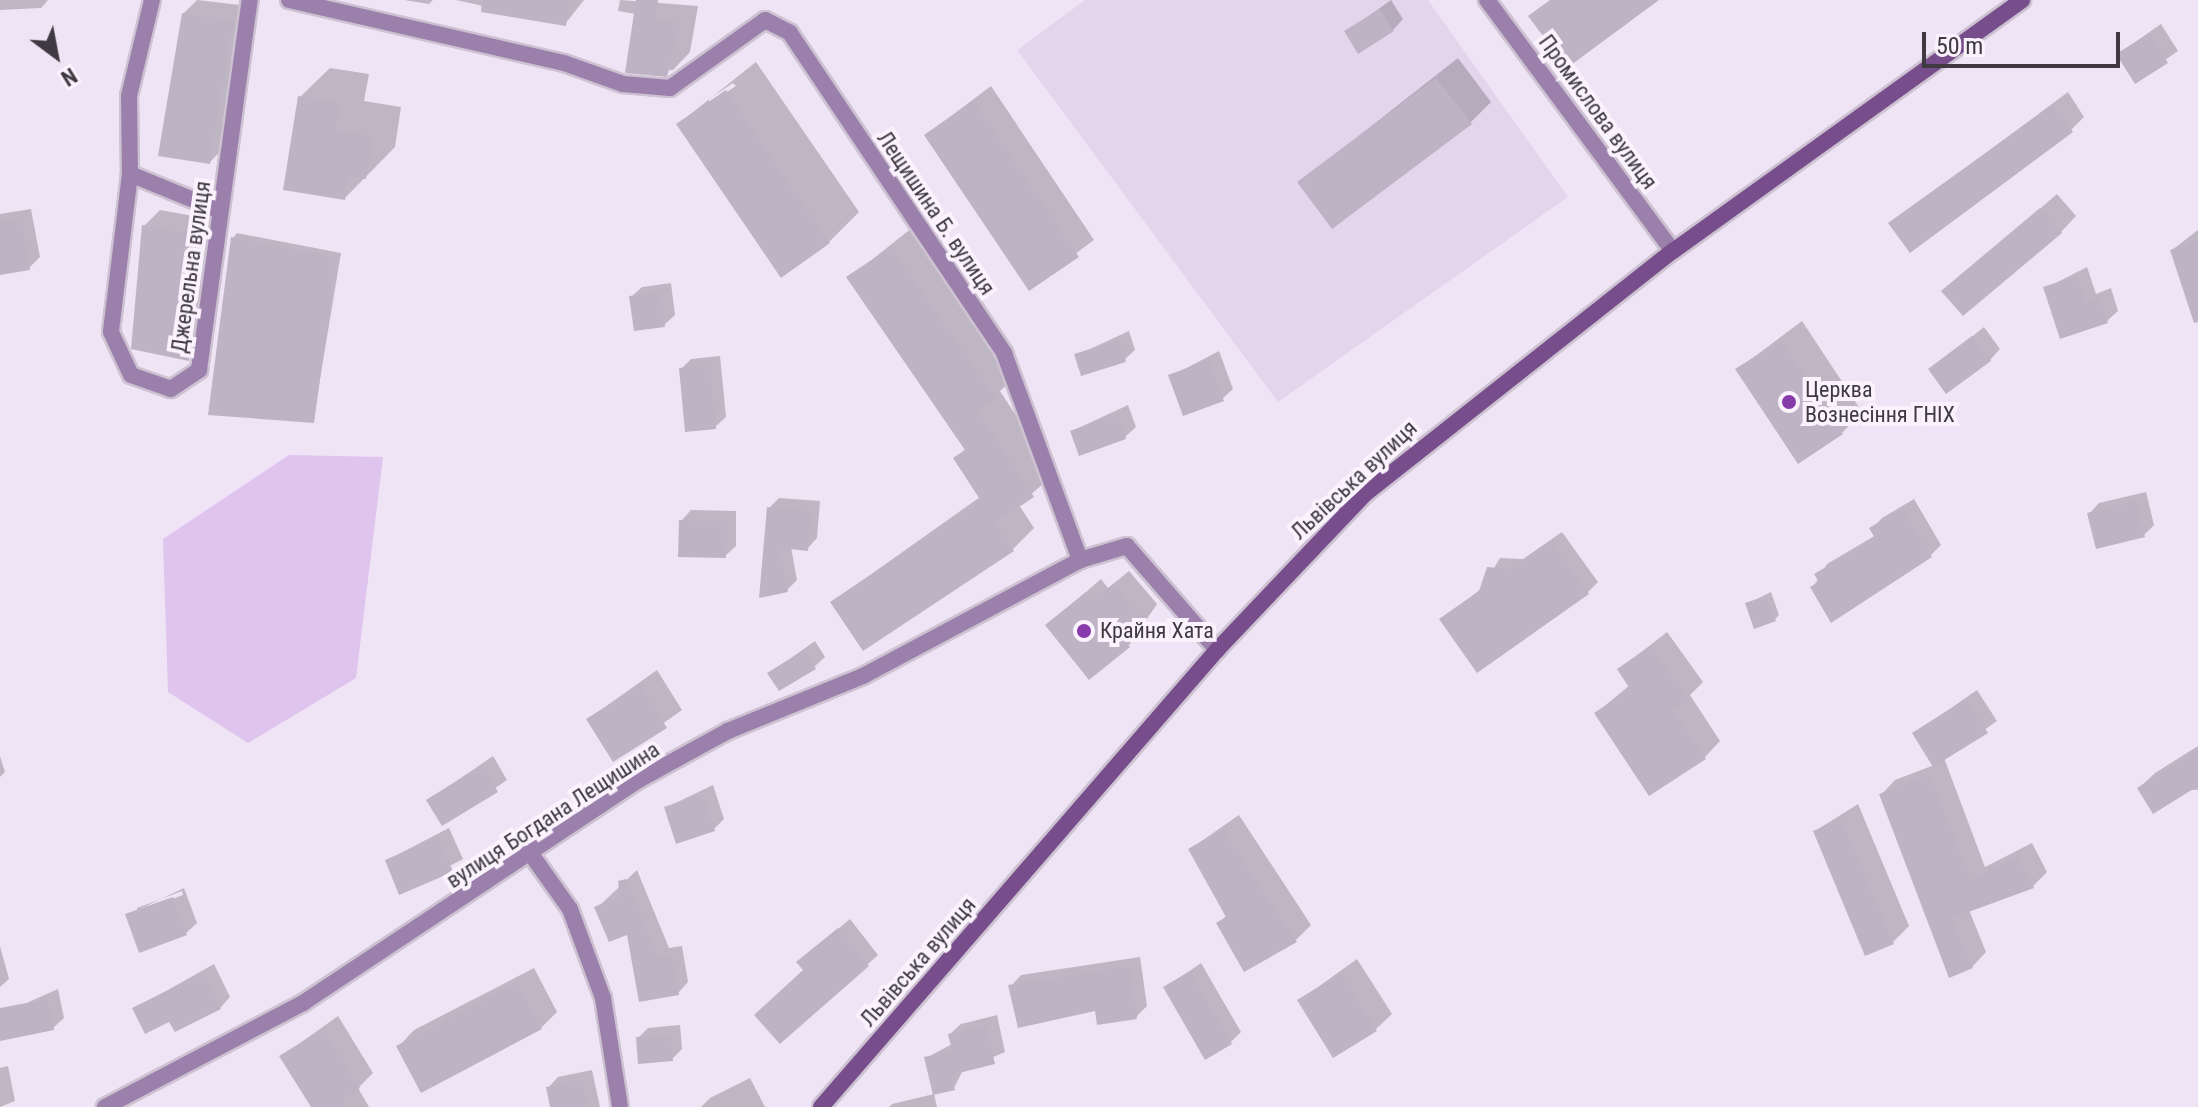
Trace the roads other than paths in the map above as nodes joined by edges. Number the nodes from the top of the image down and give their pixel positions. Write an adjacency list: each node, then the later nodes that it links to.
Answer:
1 (152, 0): 6 (street, Джерельна вулиця)
2 (250, 0): 7 (street, Джерельна вулиця)
3 (289, 0): 9 (street, Лещишина Б. вулиця)
4 (1487, 0): 8 (street, Промислова вулиця)
5 (2022, 0): 8 (main road, Львівська вулиця)
6 (130, 174): 7 (street); 7 (street, Джерельна вулиця)
7 (220, 211)
8 (1673, 251): 10 (main road, Львівська вулиця)
9 (1080, 560): 10 (street); 11 (street, вулиця Богдана Лещишина)
10 (1217, 650): 14 (main road, Львівська вулиця)
11 (533, 857): 12 (street, вулиця Богдана Лещишина); 13 (street)
12 (105, 1107)
13 (620, 1107)
14 (821, 1107)

